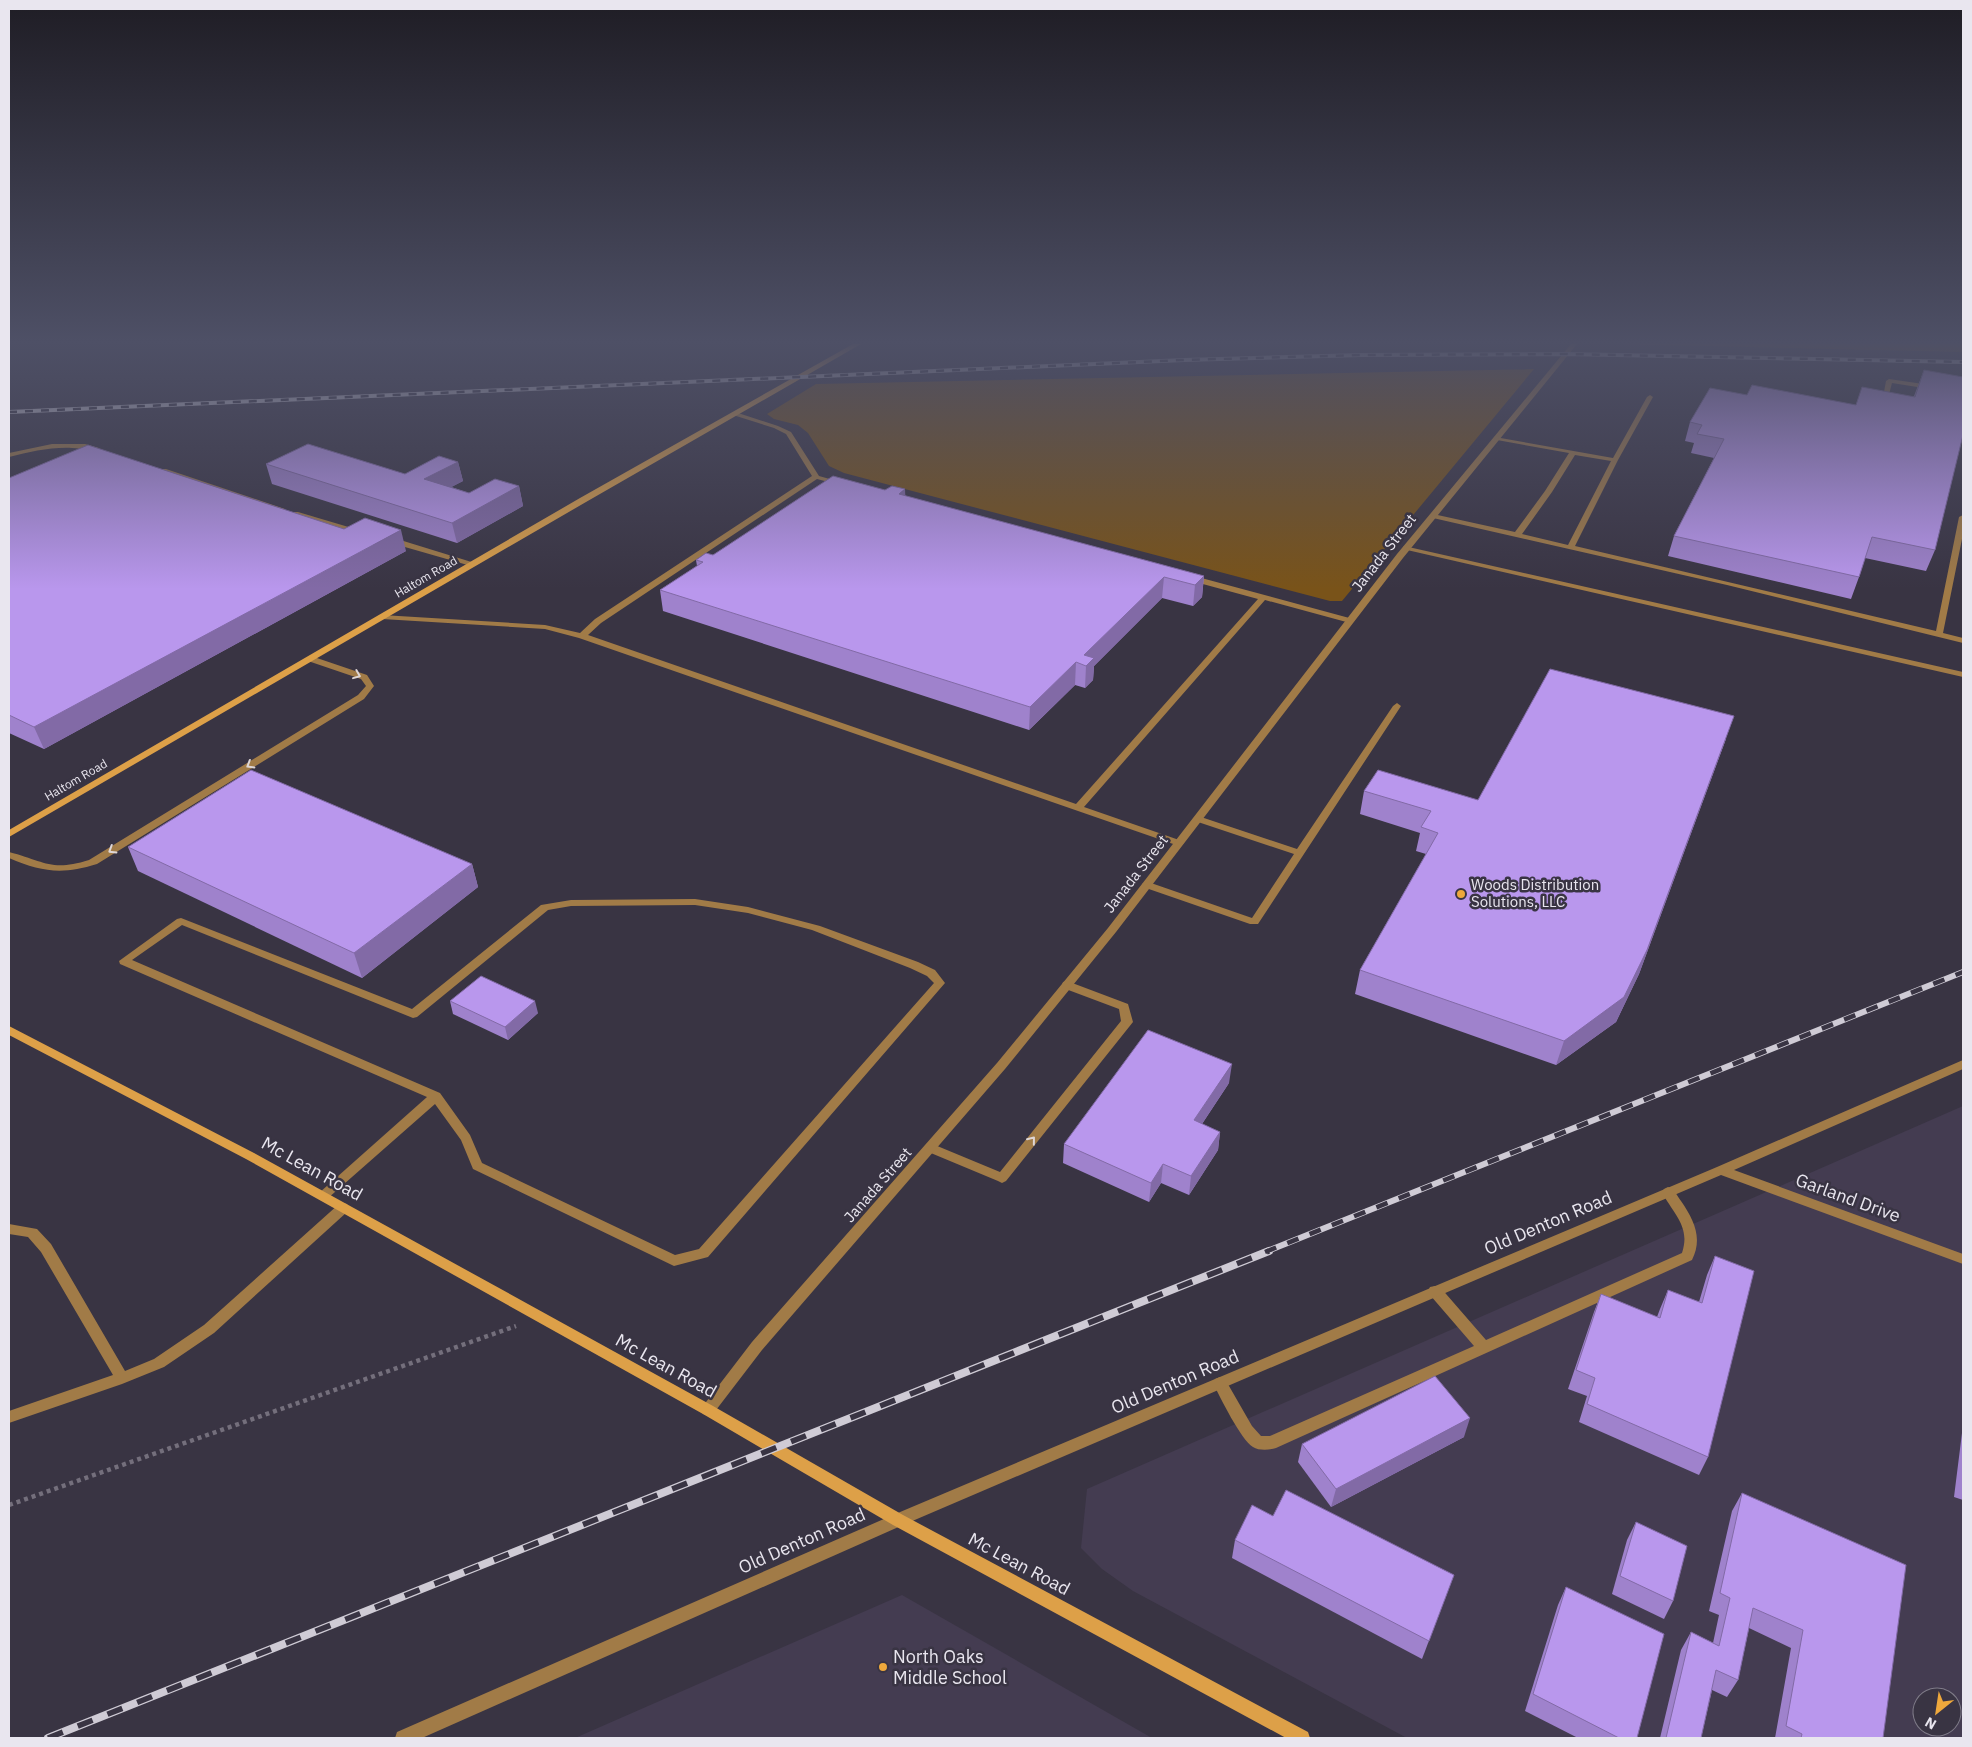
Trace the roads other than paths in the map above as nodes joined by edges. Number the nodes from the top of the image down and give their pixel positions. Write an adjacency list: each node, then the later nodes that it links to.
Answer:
1 (715, 426): 21 (main road, Haltom Road)
2 (771, 426): 11 (street)
3 (1507, 426): 5 (street, Janada Street)
4 (1634, 426): 9 (street)
5 (1497, 438): 7 (street); 13 (street, Janada Street)
6 (104, 451): 8 (street)
7 (1573, 452): 9 (street); 17 (street)
8 (9, 455)
9 (1615, 460): 19 (street)
10 (161, 469): 16 (street)
11 (816, 477): 12 (street); 27 (street)
12 (845, 485)
13 (1433, 516): 17 (street); 20 (street, Janada Street)
14 (1963, 517): 15 (street)
15 (1962, 531): 26 (street)
16 (363, 532)
17 (1517, 535): 19 (street)
18 (390, 540): 21 (street)
19 (1571, 547): 26 (street)
20 (1407, 548): 25 (street, Janada Street); 30 (street)
21 (474, 564): 24 (main road, Haltom Road)
22 (1187, 577): 23 (street)
23 (1263, 598): 25 (street); 32 (street)
24 (382, 617): 27 (street); 29 (main road, Haltom Road)
25 (1350, 621): 33 (street, Janada Street)
26 (1939, 634): 28 (street)
27 (582, 636): 32 (street)
28 (1963, 641)
29 (311, 659): 34 (main road, Haltom Road); 37 (street, one-way to 37)
30 (1963, 675)
31 (1397, 706): 36 (street)
32 (1078, 808): 35 (street)
33 (1198, 819): 35 (street, Janada Street); 36 (street)
34 (9, 834)
35 (1179, 843): 38 (street, Janada Street)
36 (1300, 852): 38 (street)
37 (9, 855)
38 (1147, 885): 39 (street, Janada Street)
39 (1066, 985): 43 (street, Janada Street); 43 (street, one-way to 39)
40 (9, 1030): 46 (main road, Mc Lean Road)
41 (1963, 1064): 44 (street, Old Denton Road)
42 (436, 1096): 42 (street); 46 (street)
43 (930, 1148): 54 (street, Janada Street)
44 (1721, 1170): 45 (street, Old Denton Road); 49 (street, Garland Drive)
45 (1668, 1192): 50 (street, Old Denton Road); 51 (street)
46 (323, 1196): 47 (main road, Mc Lean Road)
47 (343, 1208): 52 (street); 54 (main road, Mc Lean Road)
48 (9, 1229): 52 (street)
49 (1963, 1259)
50 (1436, 1291): 51 (street); 53 (street, Old Denton Road)
51 (1483, 1348): 53 (street)
52 (122, 1378): 55 (street)
53 (1220, 1383): 56 (street, Old Denton Road)
54 (708, 1410): 56 (main road, Mc Lean Road)
55 (9, 1417)
56 (898, 1520): 57 (street, Old Denton Road); 58 (main road, Mc Lean Road)
57 (403, 1738)
58 (1302, 1738)

